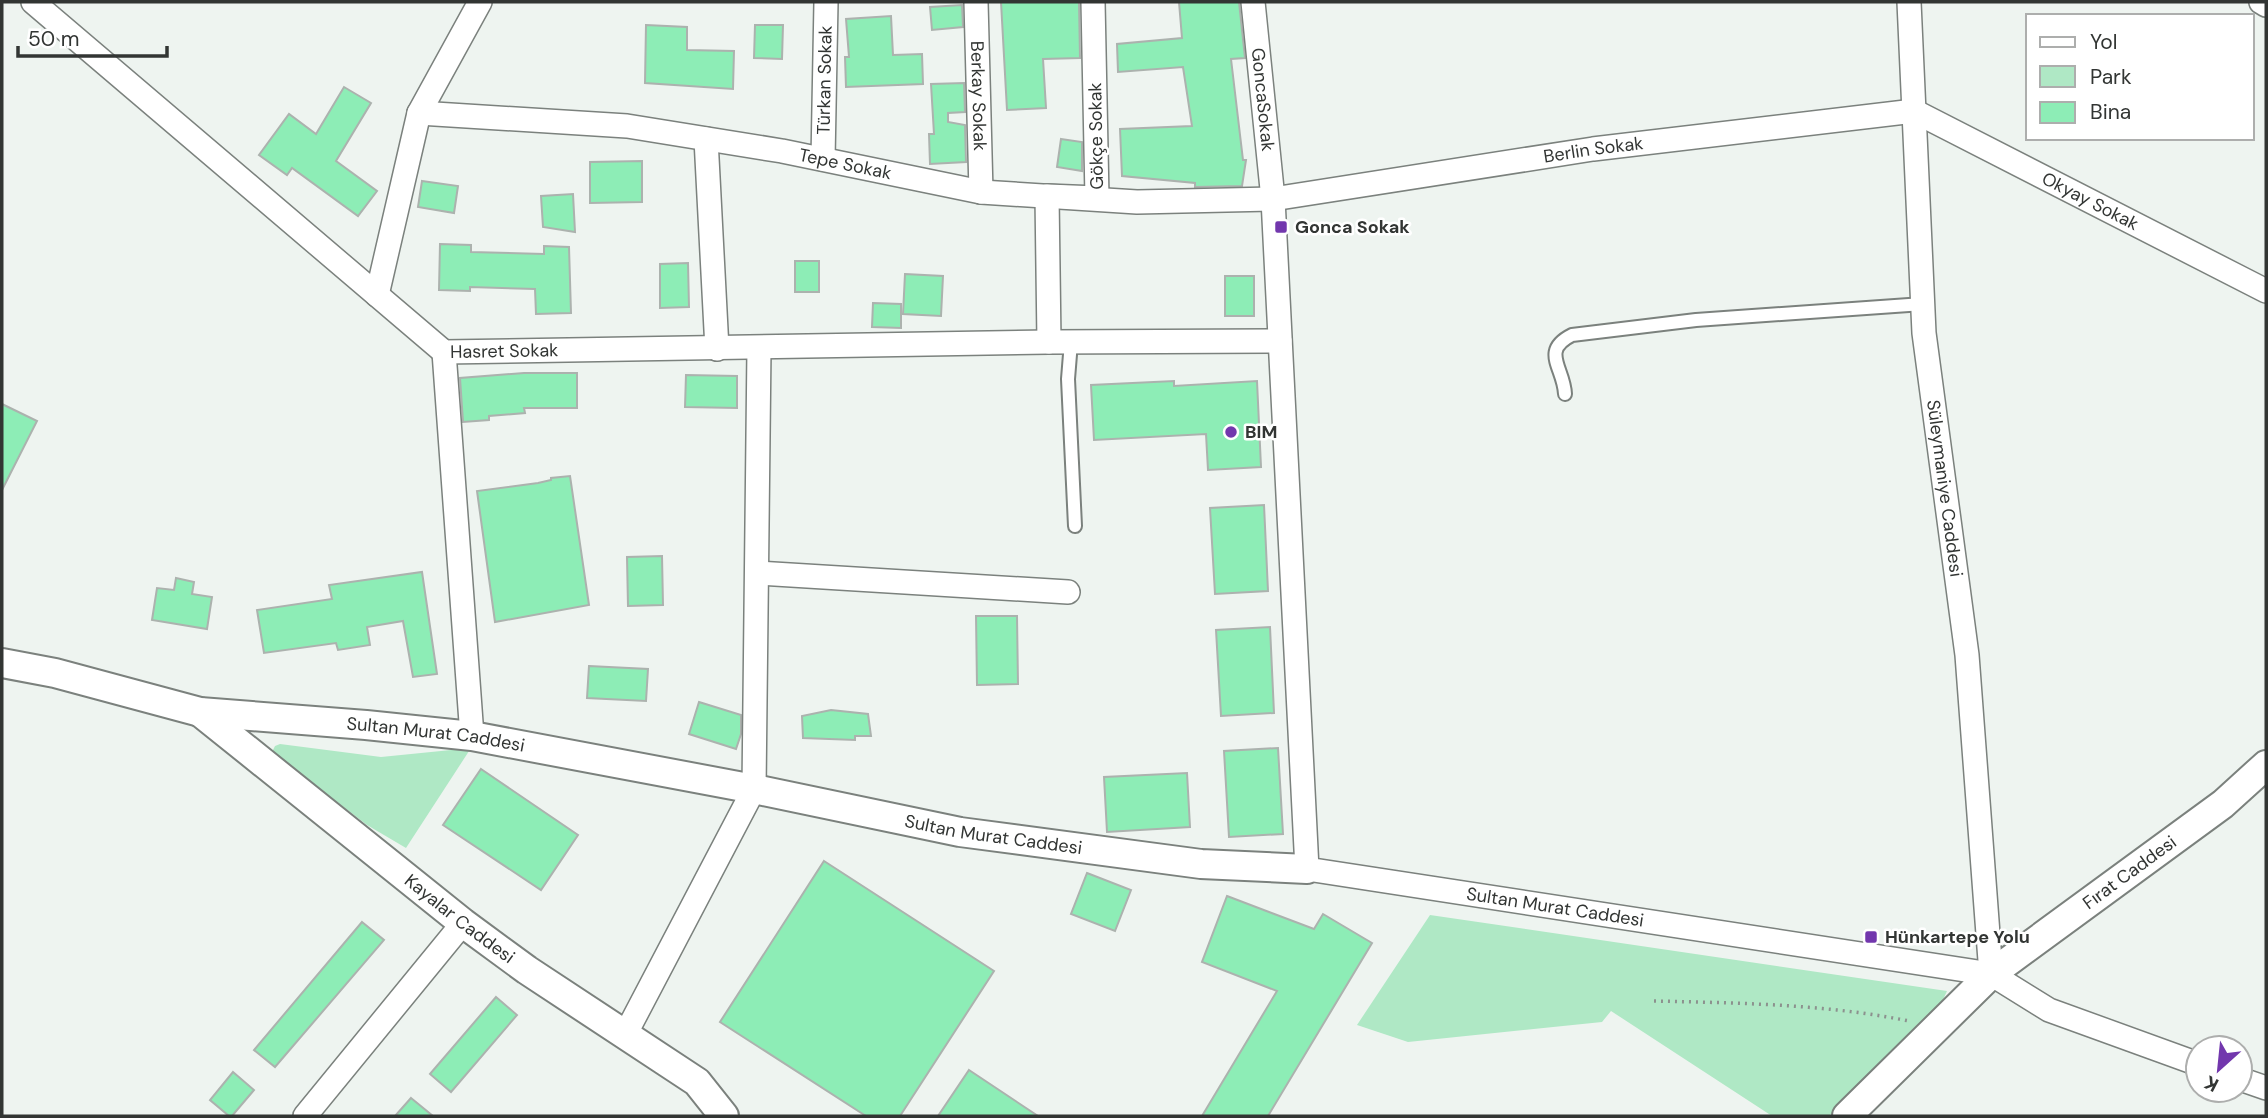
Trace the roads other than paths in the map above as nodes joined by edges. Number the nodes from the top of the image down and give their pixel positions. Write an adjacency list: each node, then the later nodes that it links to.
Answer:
1 (480, 2): 11 (street)
2 (826, 2): 13 (street, Türkan Sokak)
3 (976, 2): 14 (street, Berkay Sokak)
4 (1093, 2): 15 (street, Gökçe Sokak)
5 (1253, 2): 16 (street, GoncaSokak)
6 (1909, 2): 10 (street, Süleymaniye Caddesi)
7 (2260, 2): 9 (street)
8 (43, 5): 18 (street, Hasret Sokak)
9 (2266, 5)
10 (1914, 111): 16 (street, Berlin Sokak); 17 (street, Okyay Sokak); 19 (street, Süleymaniye Caddesi)
11 (419, 113): 12 (street, Tepe Sokak); 18 (street)
12 (706, 139): 13 (street, Tepe Sokak); 23 (street)
13 (823, 159): 14 (street, Tepe Sokak)
14 (981, 192): 15 (street, Tepe Sokak)
15 (1097, 198): 16 (street, Tepe Sokak); 21 (street, Gökçe Sokak)
16 (1273, 199): 20 (street)
17 (2266, 291)
18 (377, 296): 24 (street, Hasret Sokak)
19 (1923, 304): 25 (lane); 36 (street, Süleymaniye Caddesi)
20 (1280, 341): 21 (street, Hasret Sokak); 34 (street)
21 (1060, 342): 22 (street, Hasret Sokak); 26 (lane)
22 (759, 348): 23 (street, Hasret Sokak); 27 (street)
23 (717, 349): 24 (street, Hasret Sokak)
24 (444, 352): 31 (street)
25 (1565, 394)
26 (1075, 526)
27 (758, 573): 28 (street); 33 (street)
28 (1068, 592)
29 (2, 663): 30 (street, Sultan Murat Caddesi)
30 (200, 712): 31 (street, Sultan Murat Caddesi); 35 (street, Kayalar Caddesi)
31 (472, 736): 33 (street, Sultan Murat Caddesi)
32 (2266, 765): 36 (street, Fırat Caddesi)
33 (754, 789): 34 (street, Sultan Murat Caddesi); 37 (street)
34 (1307, 869): 36 (street, Sultan Murat Caddesi)
35 (463, 923): 37 (street, Kayalar Caddesi); 39 (street)
36 (1991, 974): 38 (street); 41 (street, Fırat Caddesi)
37 (625, 1035): 40 (street, Kayalar Caddesi)
38 (2184, 1059)
39 (305, 1116)
40 (724, 1116)
41 (1847, 1116)

